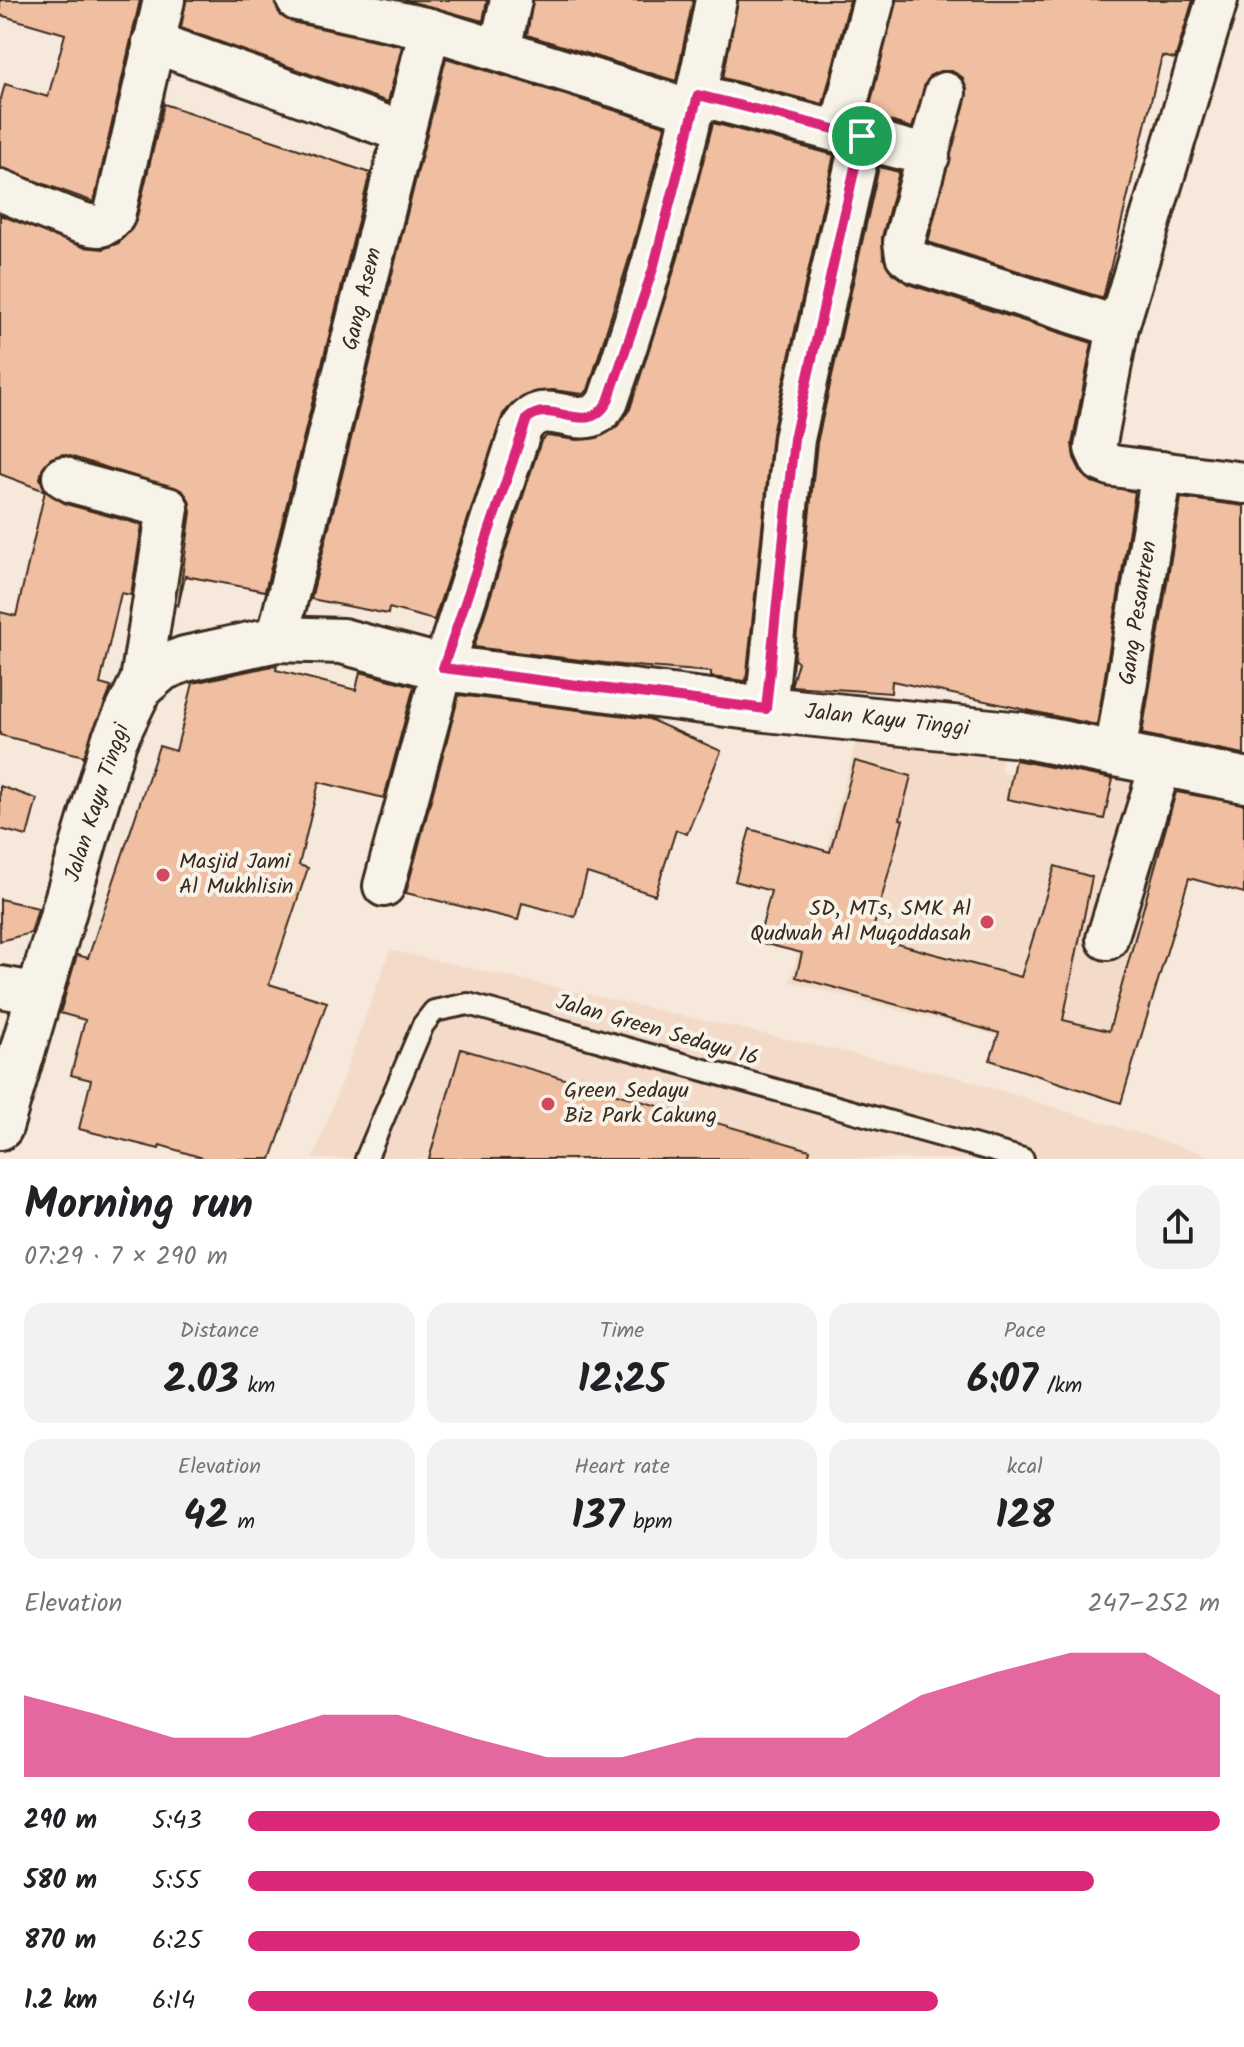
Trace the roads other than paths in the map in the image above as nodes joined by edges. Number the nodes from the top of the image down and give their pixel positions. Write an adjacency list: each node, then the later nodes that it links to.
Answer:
1 (164, 0): 8 (street)
2 (297, 0): 7 (street)
3 (511, 0): 9 (street)
4 (716, 0): 11 (street)
5 (874, 0): 13 (street)
6 (1217, 0): 16 (street)
7 (430, 29): 9 (street); 12 (street, Gang Asem)
8 (153, 42): 12 (street); 15 (street)
9 (500, 49): 11 (street)
10 (945, 93): 14 (street)
11 (696, 103): 13 (street); 21 (street)
12 (403, 132): 20 (street, Gang Asem)
13 (851, 133): 14 (street); 23 (street)
14 (929, 156): 16 (street)
15 (0, 190)
16 (1118, 327): 17 (street)
17 (1162, 472): 19 (street); 24 (street, Gang Pesantren)
18 (63, 477): 22 (street)
19 (1244, 483)
20 (277, 639): 21 (street, Jalan Kayu Tinggi); 22 (street, Jalan Kayu Tinggi)
21 (443, 668): 23 (street, Jalan Kayu Tinggi); 27 (street)
22 (140, 687): 29 (street, Jalan Kayu Tinggi)
23 (766, 709): 24 (street, Jalan Kayu Tinggi)
24 (1115, 754): 25 (street, Jalan Kayu Tinggi)
25 (1161, 764): 26 (street, Jalan Kayu Tinggi); 28 (street)
26 (1244, 780)
27 (384, 886)
28 (1107, 939)
29 (20, 990): 30 (street, Jalan Kayu Tinggi)
30 (0, 1127)
31 (366, 1159): 32 (lane, Jalan Green Sedayu 16)
32 (1023, 1159)

